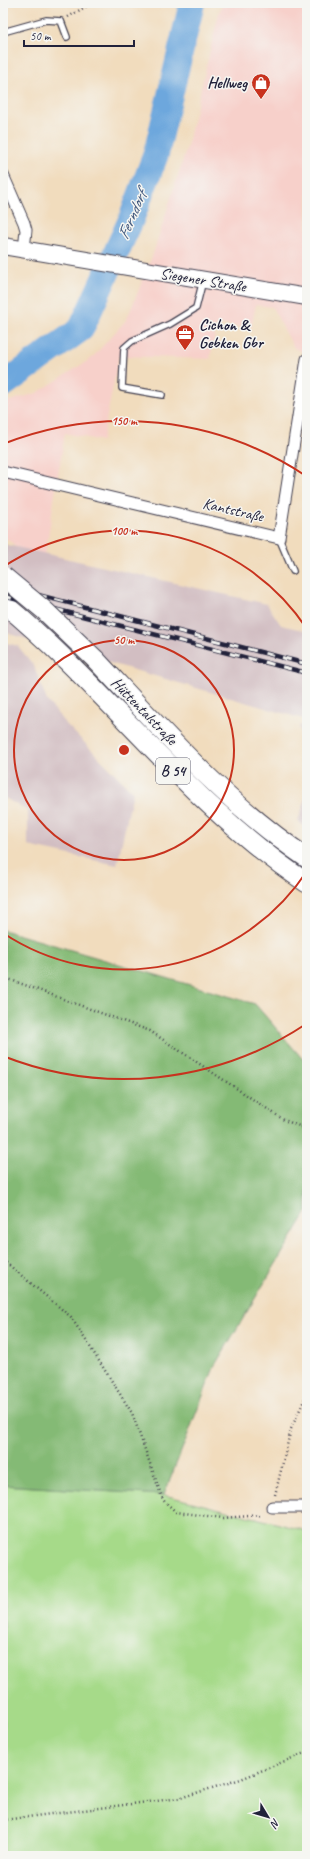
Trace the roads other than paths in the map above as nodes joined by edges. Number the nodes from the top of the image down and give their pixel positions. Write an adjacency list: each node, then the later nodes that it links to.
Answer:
1 (3, 32): 2 (lane)
2 (67, 37)
3 (3, 175): 5 (street)
4 (3, 246): 5 (main road, Siegener Straße)
5 (24, 250): 6 (main road, Siegener Straße)
6 (203, 280): 7 (main road, Siegener Straße); 9 (lane)
7 (307, 297)
8 (307, 359): 11 (street, Kantstraße)
9 (162, 395)
10 (3, 472): 11 (street, Kantstraße)
11 (279, 538): 12 (lane)
12 (293, 571)
13 (3, 576): 15 (highway, Hüttentalstraße / B 54, bridge)
14 (3, 603): 16 (highway, Hüttentalstraße / B 54)
15 (307, 858)
16 (307, 883)
17 (272, 1507): 18 (street)
18 (307, 1507)

